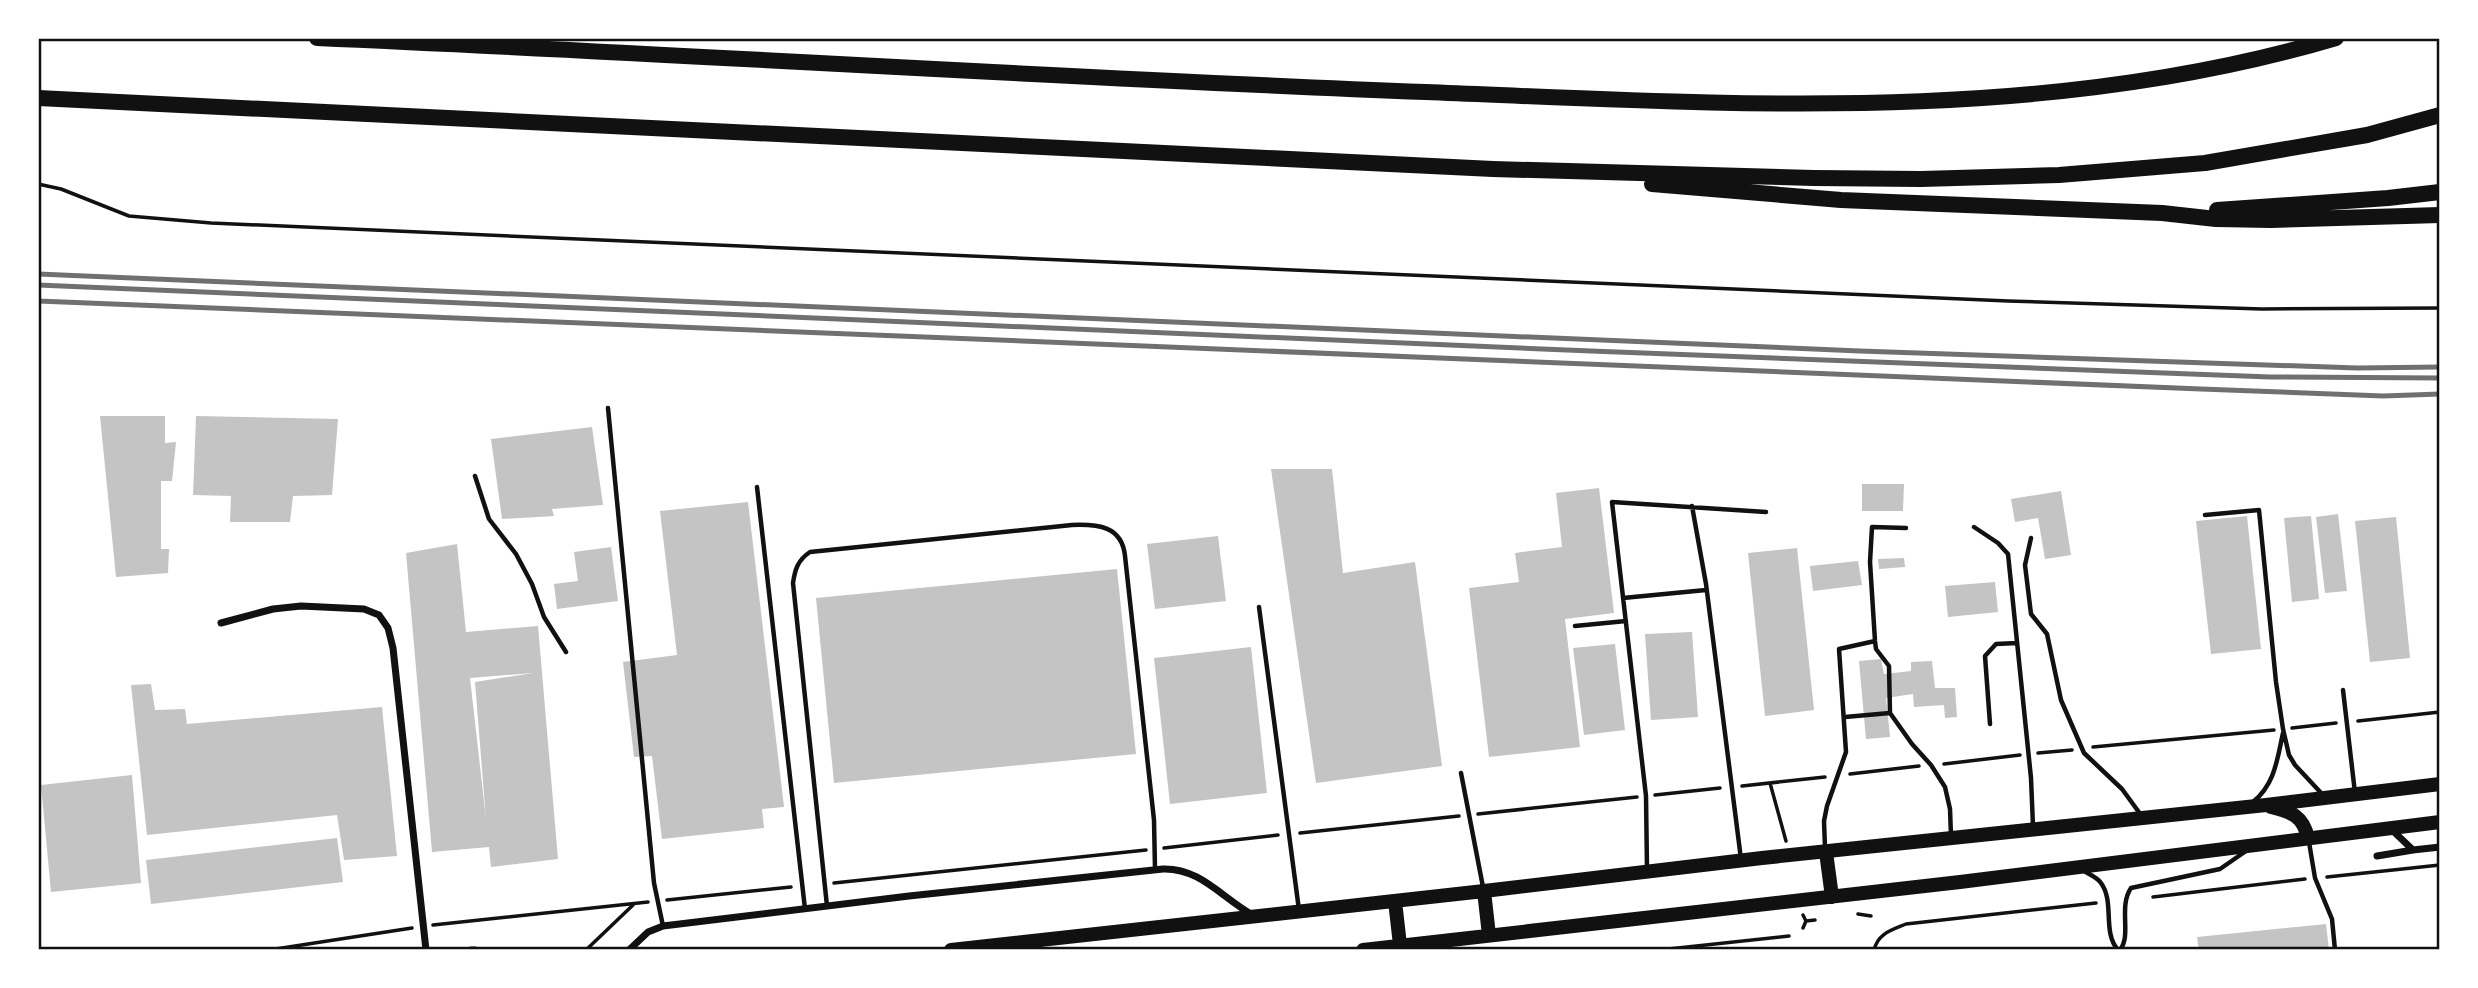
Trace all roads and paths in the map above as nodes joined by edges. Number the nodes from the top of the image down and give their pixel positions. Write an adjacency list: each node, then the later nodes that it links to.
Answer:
1 (317, 38): 4 (highway)
2 (392, 38): 4 (highway)
3 (2336, 38): 4 (highway)
4 (361, 40)
5 (38, 98): 7 (highway)
6 (2440, 115): 7 (highway)
7 (1493, 169): 10 (highway)
8 (38, 184): 12 (path)
9 (2440, 192): 10 (highway)
10 (2162, 213): 11 (highway)
11 (2440, 215)
12 (2440, 308)
13 (608, 408): 77 (lane)
14 (475, 476): 30 (lane)
15 (757, 488): 73 (lane)
16 (1692, 506): 17 (lane); 22 (lane); 23 (lane)
17 (1766, 512)
18 (2206, 515): 37 (lane)
19 (1974, 527): 29 (lane)
20 (1906, 528): 28 (lane)
21 (2031, 538): 38 (lane)
22 (1706, 590): 23 (lane); 45 (lane)
23 (1623, 598): 25 (lane)
24 (1259, 607): 56 (lane)
25 (1626, 621): 27 (lane); 47 (lane)
26 (221, 623): 90 (street)
27 (1575, 626)
28 (1875, 641): 33 (lane); 34 (lane)
29 (2017, 643): 36 (lane); 39 (lane)
30 (566, 652)
31 (2343, 690): 35 (lane)
32 (2440, 712): 35 (path)
33 (1890, 713): 34 (lane); 40 (lane)
34 (1845, 717): 42 (lane)
35 (2347, 722): 37 (path); 46 (lane)
36 (1990, 724)
37 (2283, 729): 38 (path); 48 (lane); 50 (lane)
38 (2082, 749): 39 (path); 52 (lane)
39 (2029, 754): 40 (path); 55 (lane)
40 (1931, 765): 42 (path); 58 (lane)
41 (1461, 773): 51 (lane)
42 (1837, 776): 43 (path); 64 (lane)
43 (1770, 783): 45 (path); 59 (path)
44 (2440, 784): 46 (main road)
45 (1732, 787): 47 (path); 66 (lane)
46 (2355, 794): 48 (main road)
47 (1646, 796): 51 (path); 70 (lane)
48 (2326, 798): 49 (main road)
49 (2266, 806): 50 (main road); 57 (main road)
50 (2247, 807): 52 (main road)
51 (1467, 815): 56 (path); 74 (lane)
52 (2143, 818): 55 (main road)
53 (2440, 821): 54 (main road)
54 (2389, 827): 57 (main road); 63 (street)
55 (2033, 830): 58 (main road)
56 (1289, 834): 62 (path); 83 (lane)
57 (2308, 838): 60 (main road); 71 (lane)
58 (1951, 839): 64 (main road)
59 (1786, 841)
60 (2255, 844): 68 (main road); 76 (lane)
61 (2440, 846): 63 (street)
62 (1154, 849): 69 (lane); 72 (path); 72 (lane)
63 (2413, 850): 65 (street)
64 (1826, 852): 66 (main road); 75 (main road)
65 (2376, 856)
66 (1741, 860): 70 (main road)
67 (2440, 865): 71 (path)
68 (2075, 867): 75 (main road); 79 (lane)
69 (1154, 870): 81 (street); 86 (street)
70 (1647, 871): 74 (main road)
71 (2315, 878): 76 (path); 107 (lane)
72 (824, 884): 81 (lane)
73 (802, 886): 77 (path); 82 (lane)
74 (1484, 891): 78 (main road); 94 (main road)
75 (1832, 897): 94 (main road)
76 (2125, 900): 106 (lane)
77 (658, 901): 80 (path); 91 (lane)
78 (1395, 901): 83 (main road); 96 (main road)
79 (2107, 902): 105 (path); 106 (lane)
80 (634, 904): 90 (path); 99 (path)
81 (827, 906): 82 (street)
82 (805, 909): 91 (street)
83 (1299, 911): 86 (main road)
84 (1803, 914): 89 (path)
85 (1858, 914): 87 (path)
86 (1254, 916): 93 (main road)
87 (1871, 916)
88 (1815, 920): 89 (path)
89 (1806, 921): 92 (path)
90 (424, 926): 97 (path); 98 (street)
91 (663, 926): 100 (street)
92 (1803, 928)
93 (1096, 933): 101 (main road); 102 (main road)
94 (1489, 935): 96 (main road)
95 (1789, 936): 104 (path)
96 (1400, 947): 103 (main road)
97 (269, 950)
98 (426, 950)
99 (586, 950)
100 (629, 950)
101 (951, 950)
102 (1098, 950)
103 (1363, 950)
104 (1659, 950)
105 (1874, 950)
106 (2119, 950)
107 (2335, 950)

